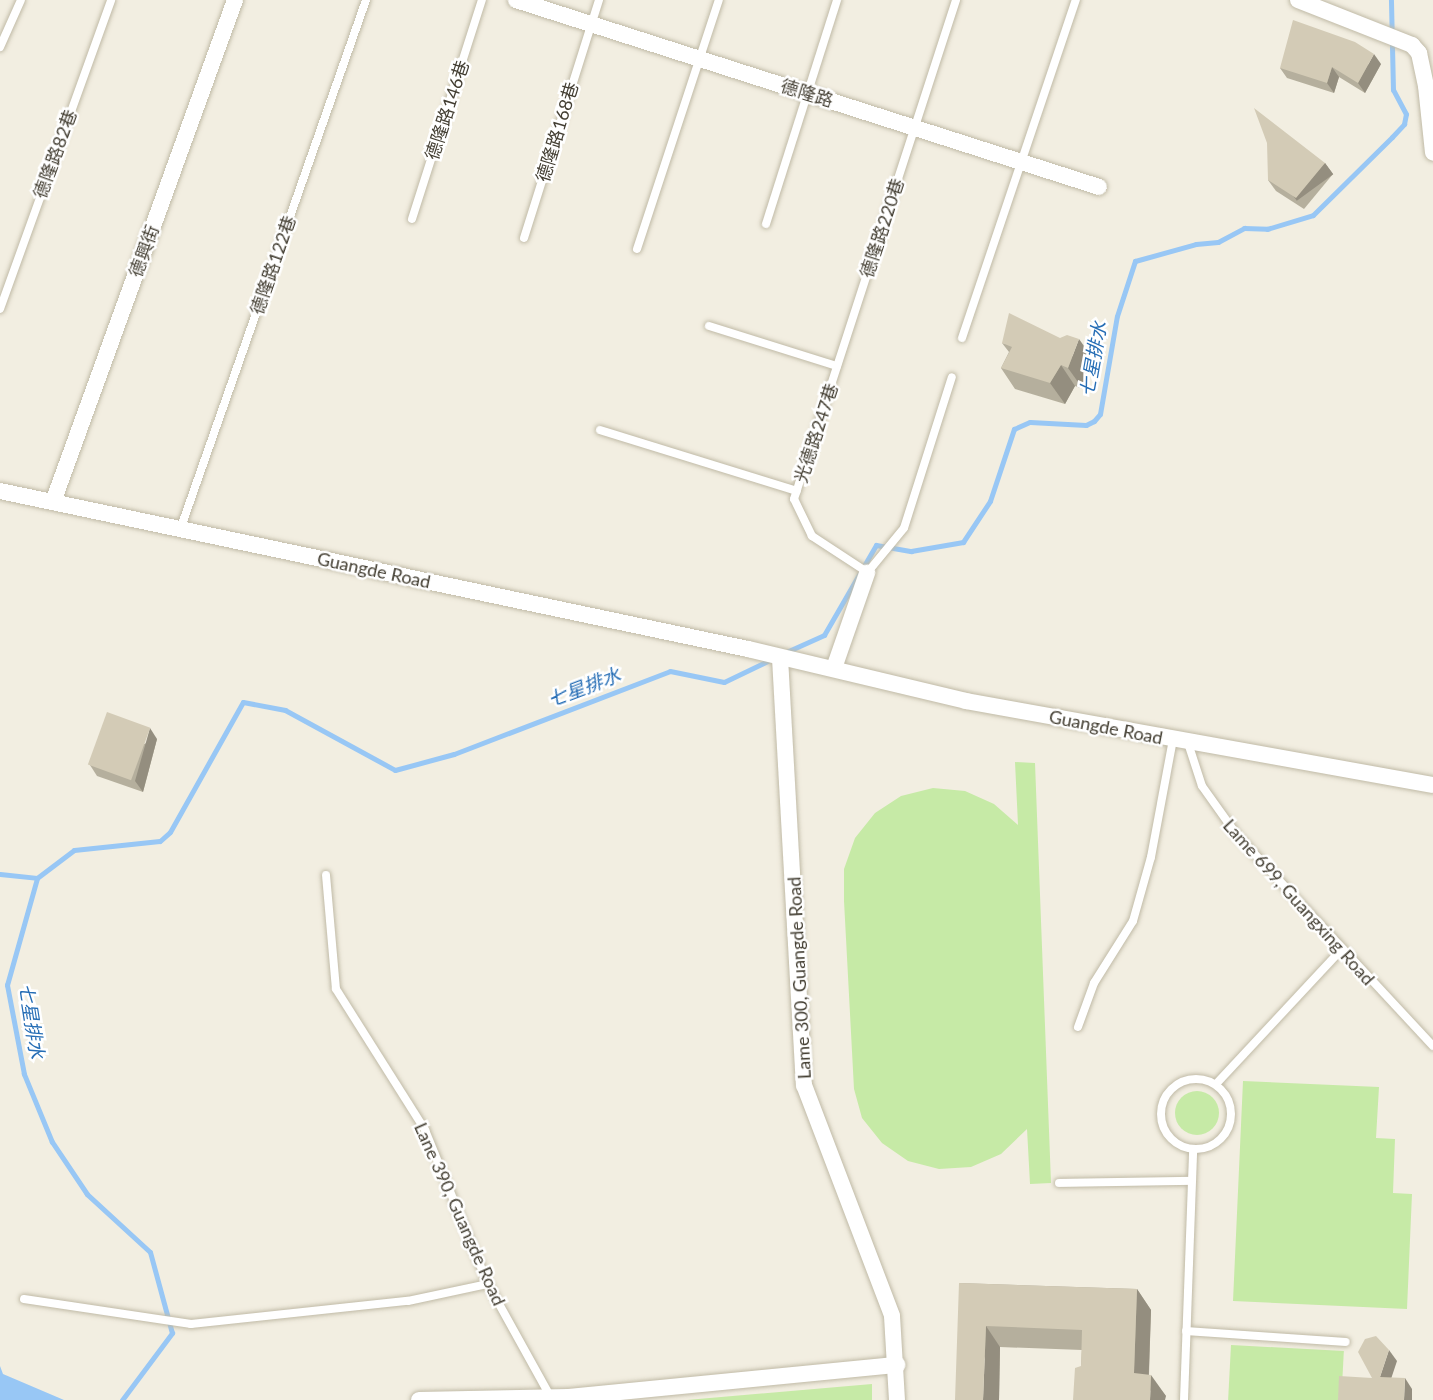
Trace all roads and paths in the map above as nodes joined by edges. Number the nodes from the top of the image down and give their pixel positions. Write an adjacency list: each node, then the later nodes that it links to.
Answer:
1 (22, 0): 14 (lane)
2 (111, 0): 25 (lane, 德隆路82巷)
3 (235, 0): 34 (street, 德興街)
4 (366, 0): 35 (lane, 德隆路122巷)
5 (482, 0): 21 (lane, 德隆路146巷)
6 (516, 0): 13 (street, 德隆路)
7 (599, 0): 13 (lane, 德隆路168巷)
8 (719, 0): 15 (lane)
9 (837, 0): 16 (lane)
10 (956, 0): 17 (lane, 德隆路220巷)
11 (1076, 0): 19 (lane)
12 (1298, 0): 18 (street)
13 (591, 25): 15 (street, 德隆路); 23 (lane, 德隆路168巷)
14 (0, 47)
15 (700, 60): 16 (street, 德隆路); 24 (lane)
16 (808, 94): 17 (street, 德隆路); 22 (lane)
17 (915, 127): 19 (street, 德隆路); 27 (lane, 德隆路220巷)
18 (1433, 153)
19 (1021, 160): 20 (street, 德隆路); 28 (lane)
20 (1099, 187)
21 (412, 219)
22 (766, 224)
23 (524, 238)
24 (637, 249)
25 (0, 309)
26 (709, 326): 29 (lane)
27 (849, 328): 29 (lane, 光德路247巷)
28 (962, 338)
29 (837, 366): 33 (lane, 光德路247巷)
30 (952, 377): 36 (lane)
31 (600, 430): 33 (lane)
32 (0, 491): 34 (street, Guangde Road)
33 (797, 491): 36 (lane, 光德路247巷)
34 (53, 502): 35 (street, Guangde Road)
35 (180, 530): 37 (street, Guangde Road)
36 (867, 570): 38 (street)
37 (780, 658): 38 (street, Guangde Road); 53 (street, Lame 300, Guangde Road)
38 (834, 668): 39 (street, Guangde Road)
39 (1181, 742): 40 (street, Guangde Road); 42 (lane, Lame 699, Guangxing Road); 43 (lane)
40 (1433, 785)
41 (326, 874): 49 (lane, Lane 390, Guangde Road)
42 (1341, 950): 44 (lane, Lame 699, Guangxing Road); 45 (lane)
43 (1077, 1027)
44 (1433, 1046)
45 (1216, 1084): 46 (lane); 46 (lane)
46 (1192, 1150): 47 (lane)
47 (1191, 1181): 48 (lane); 51 (lane)
48 (1059, 1183)
49 (488, 1284): 50 (lane); 54 (lane, Lane 390, Guangde Road)
50 (24, 1299)
51 (1186, 1332): 52 (lane); 57 (lane)
52 (1346, 1342)
53 (897, 1364): 54 (street); 56 (street, Lame 300, Guangde Road)
54 (550, 1396): 55 (street)
55 (419, 1400)
56 (897, 1400)
57 (1184, 1400)

